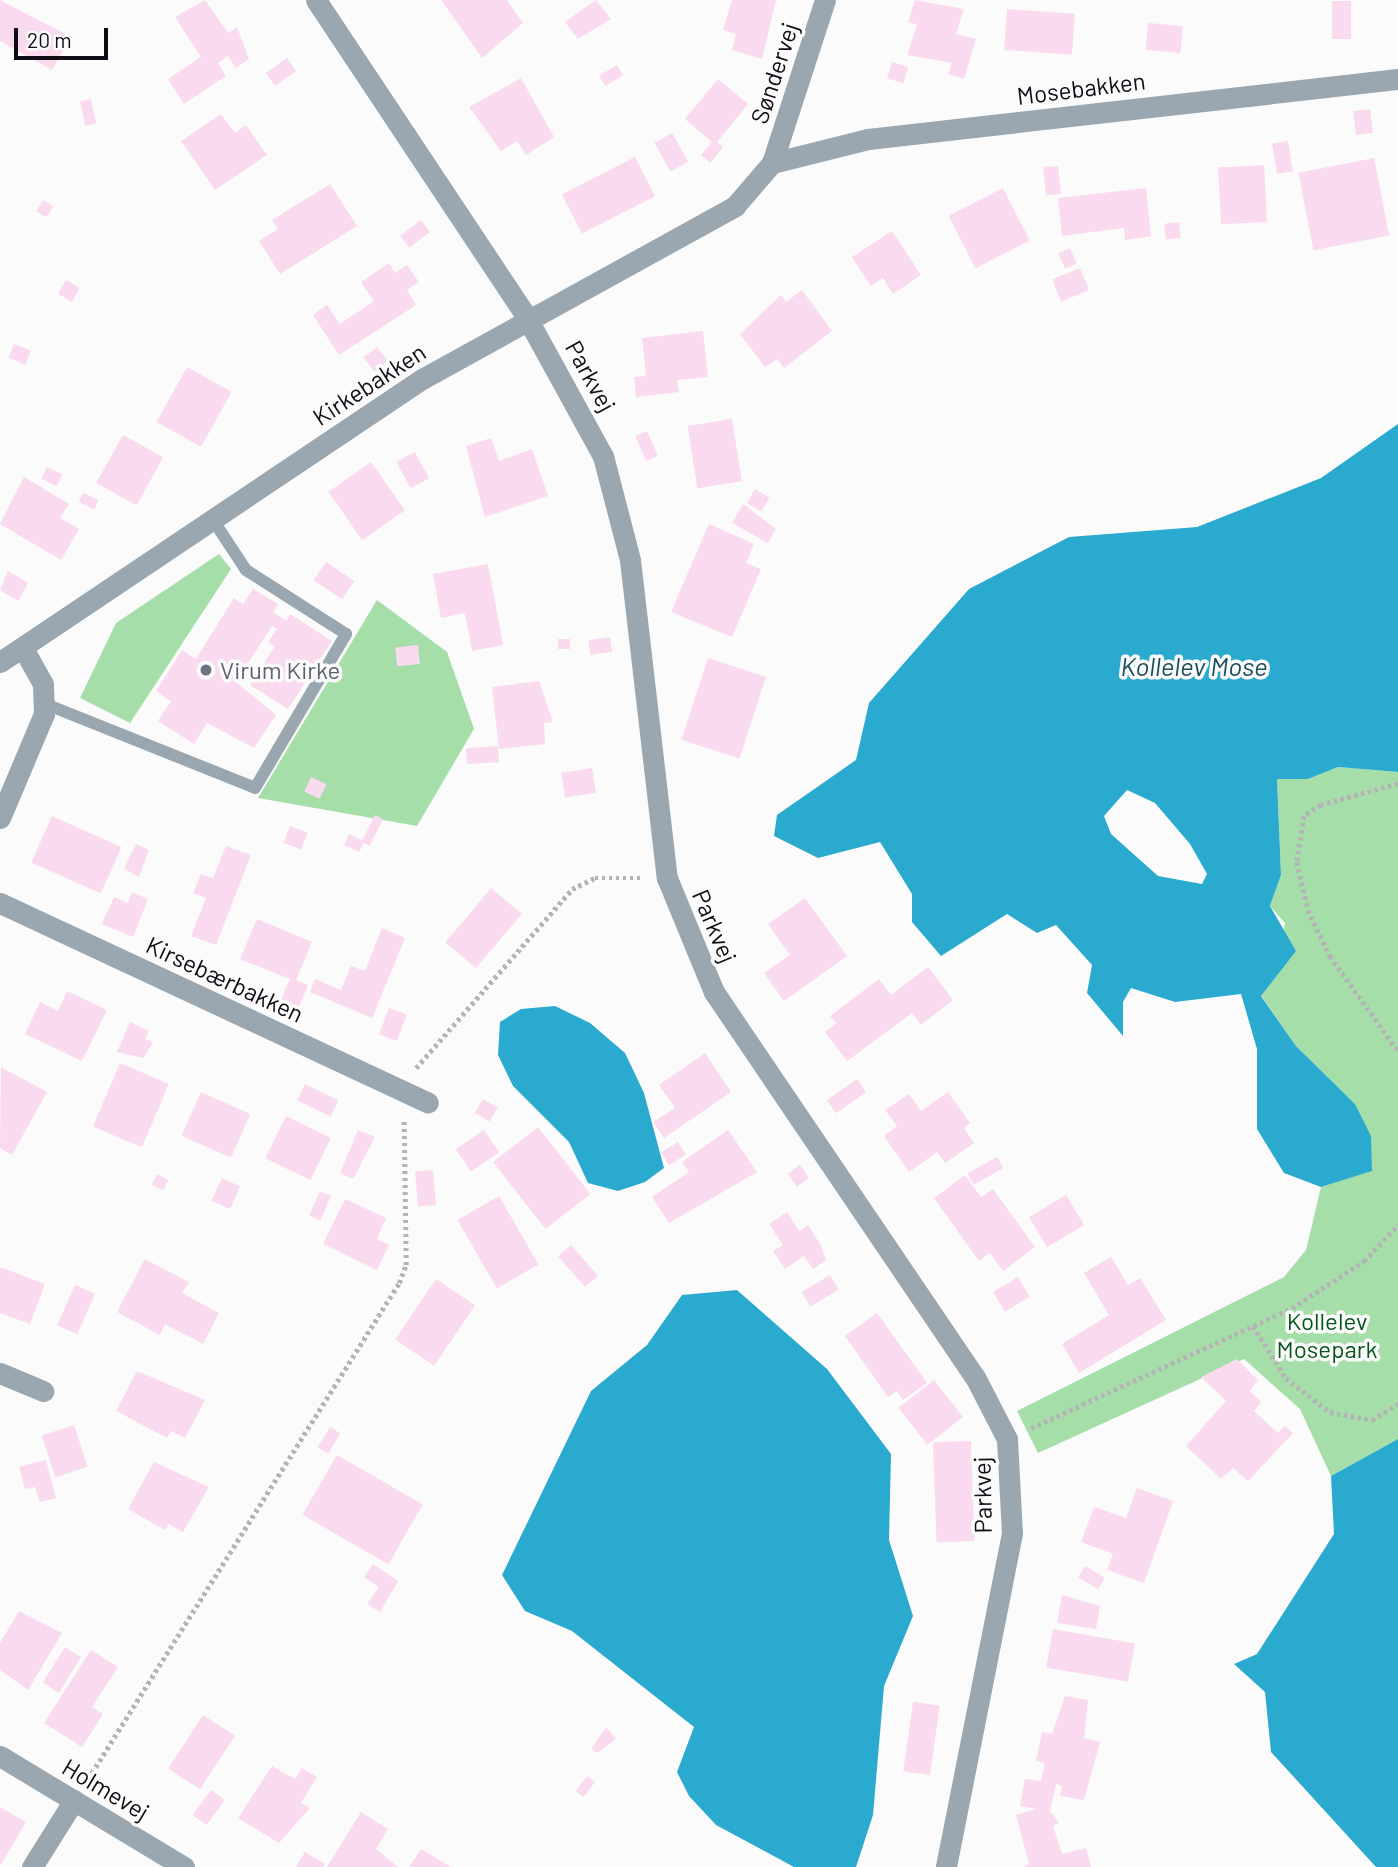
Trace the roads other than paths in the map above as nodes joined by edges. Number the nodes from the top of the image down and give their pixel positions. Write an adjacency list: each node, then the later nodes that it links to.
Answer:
1 (316, 0): 5 (street, Parkvej)
2 (825, 0): 4 (street, Søndervej)
3 (1398, 79): 4 (street, Mosebakken)
4 (772, 163): 5 (street, Kirkebakken)
5 (527, 318): 6 (street, Kirkebakken); 19 (street, Parkvej)
6 (213, 520): 7 (street, Kirkebakken); 9 (lane)
7 (23, 648): 8 (street, Kirkebakken); 9 (street)
8 (0, 662)
9 (43, 703): 10 (street)
10 (0, 818)
11 (0, 902): 12 (street, Kirsebærbakken)
12 (428, 1103)
13 (0, 1373): 14 (street)
14 (43, 1391)
15 (0, 1756): 16 (street, Holmevej)
16 (74, 1801): 17 (street); 18 (street, Holmevej)
17 (32, 1867)
18 (184, 1867)
19 (946, 1867)

